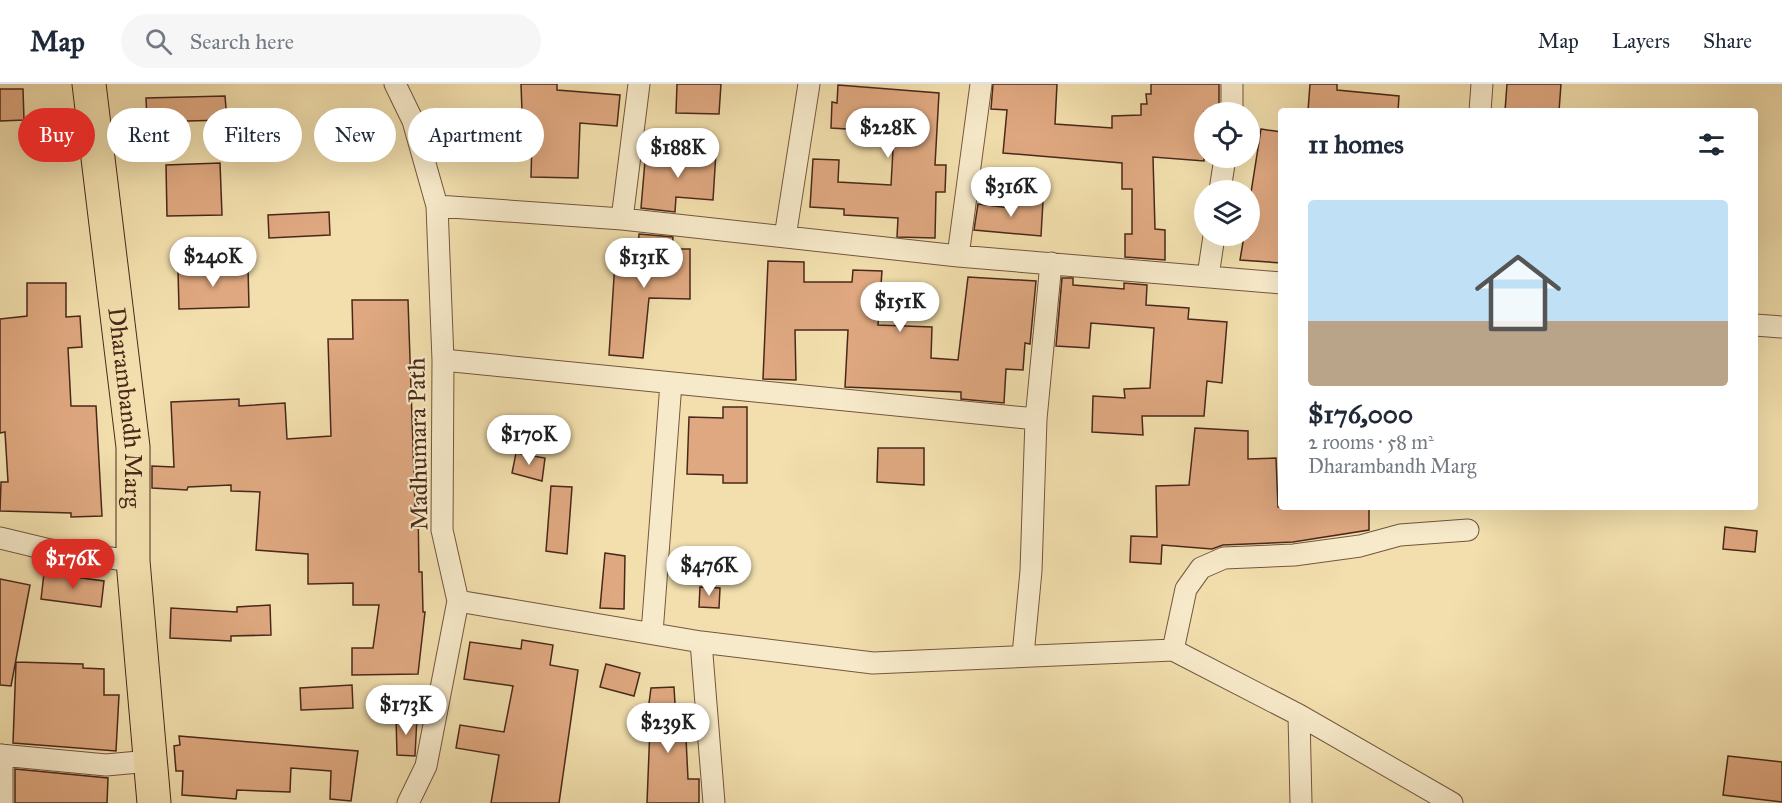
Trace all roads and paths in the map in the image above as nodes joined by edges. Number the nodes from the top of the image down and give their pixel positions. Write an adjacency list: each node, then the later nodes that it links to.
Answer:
1 (89, 84): 25 (main road, Dharambandh Marg)
2 (395, 84): 10 (street, Madhumara Path)
3 (639, 84): 11 (street)
4 (809, 84): 12 (street)
5 (981, 84): 14 (street)
6 (1232, 84): 8 (street)
7 (1482, 84): 9 (street)
8 (1232, 102)
9 (1480, 108)
10 (437, 206): 11 (street); 20 (street, Madhumara Path)
11 (622, 219): 12 (street)
12 (785, 237): 14 (street)
13 (1212, 246): 16 (street)
14 (958, 256): 15 (street)
15 (1051, 263): 16 (street); 22 (street)
16 (1208, 276): 17 (street)
17 (1278, 283)
18 (1758, 325): 19 (street)
19 (1782, 327)
20 (443, 360): 21 (street); 26 (street, Madhumara Path)
21 (671, 383): 22 (street); 27 (street)
22 (1036, 419): 30 (street)
23 (1468, 531): 29 (street)
24 (0, 538): 25 (street)
25 (133, 561): 33 (main road, Dharambandh Marg)
26 (458, 601): 27 (street); 36 (street, Madhumara Path)
27 (652, 633): 28 (street)
28 (701, 642): 30 (street); 37 (street)
29 (1173, 650): 30 (street); 31 (street)
30 (1023, 656)
31 (1299, 715): 38 (street); 39 (street)
32 (1, 755): 33 (street); 34 (street)
33 (150, 761): 35 (main road, Dharambandh Marg)
34 (2, 803)
35 (154, 803)
36 (408, 803)
37 (714, 803)
38 (1301, 803)
39 (1452, 803)

